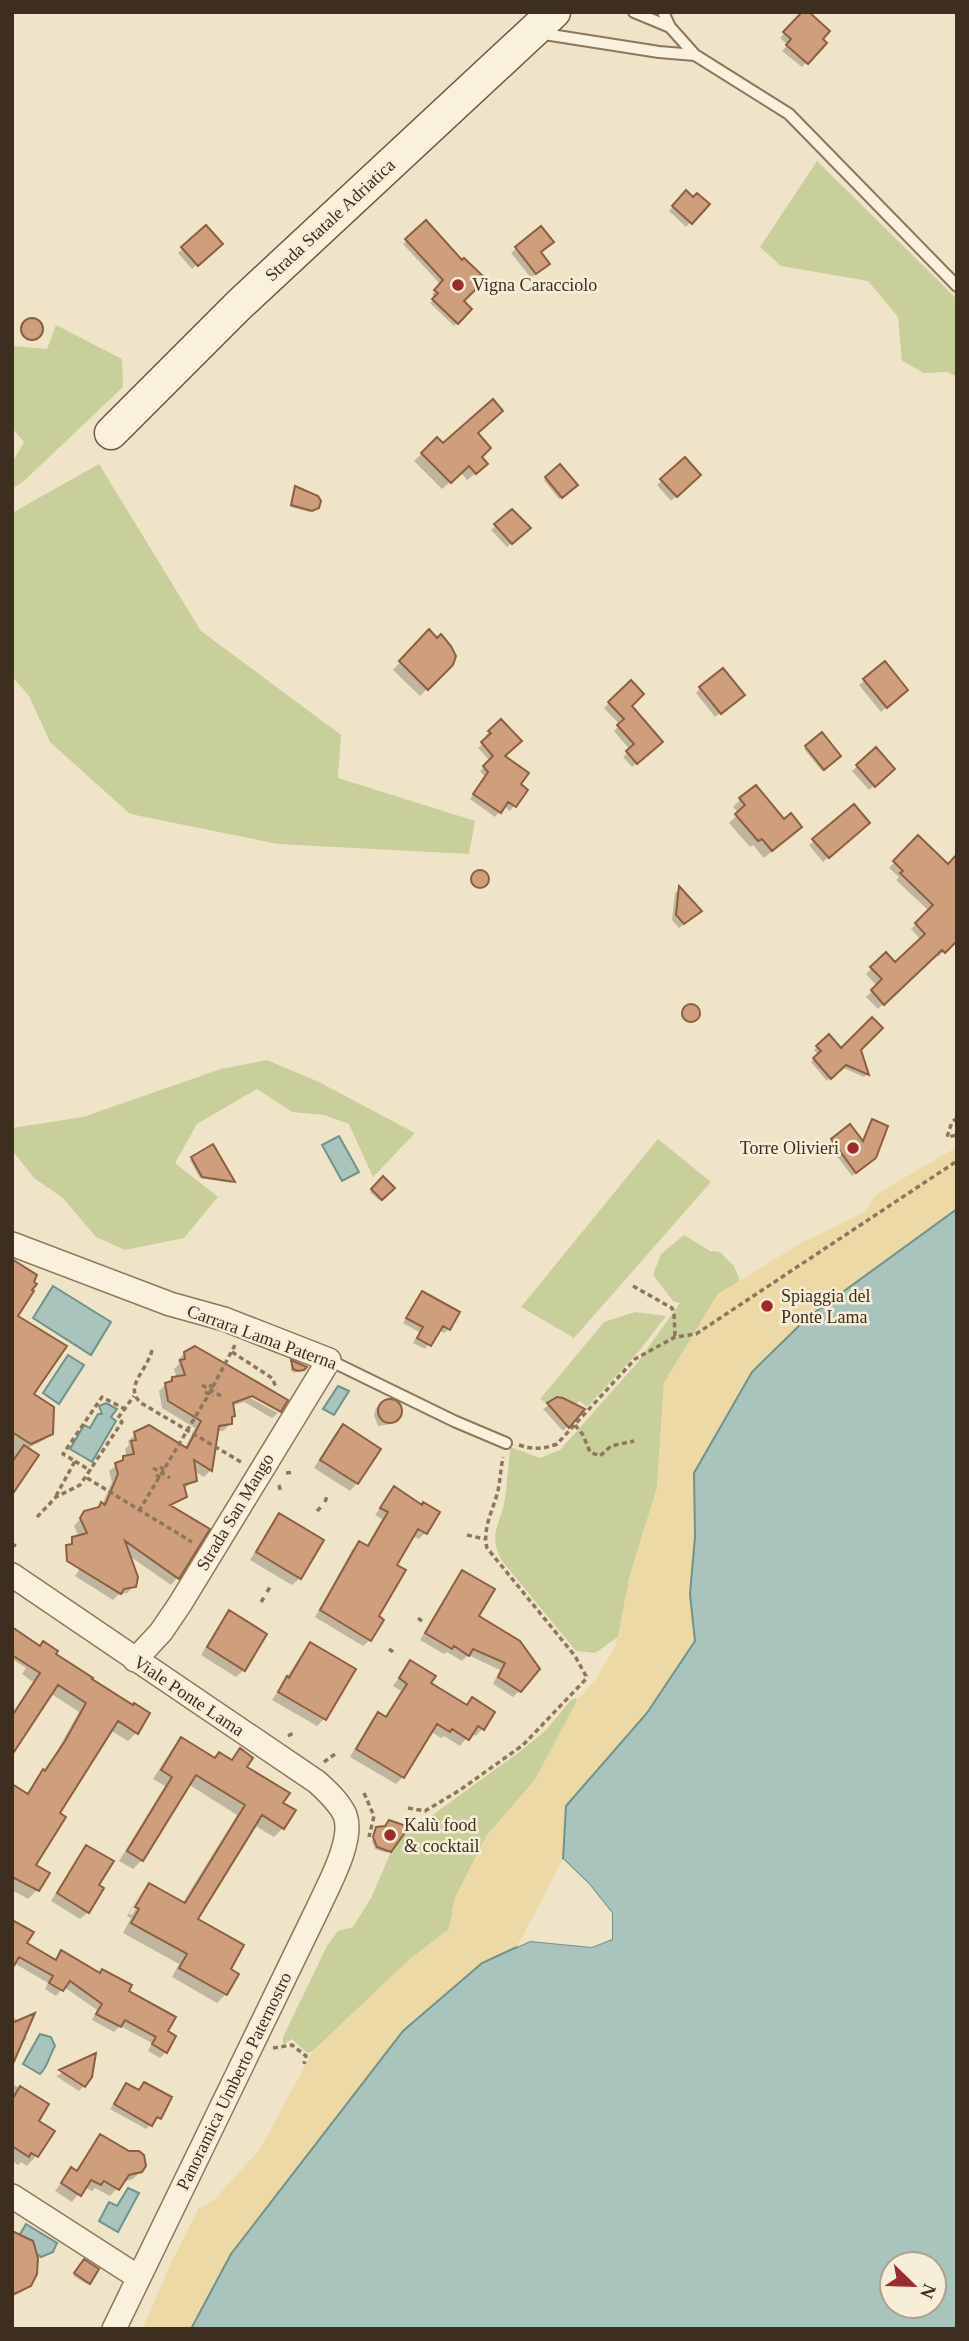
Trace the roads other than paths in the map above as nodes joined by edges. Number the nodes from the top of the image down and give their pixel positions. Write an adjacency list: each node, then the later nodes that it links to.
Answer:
1 (634, 12): 4 (lane)
2 (663, 12): 4 (lane)
3 (543, 22): 5 (lane); 7 (main road, Strada Statale Adriatica)
4 (670, 27): 5 (lane)
5 (695, 55): 6 (lane)
6 (957, 286)
7 (111, 433)
8 (12, 1244): 9 (street, Carrara Lama Paterna)
9 (329, 1360): 10 (lane, Carrara Lama Paterna); 12 (street, Strada San Mango)
10 (506, 1443)
11 (12, 1575): 12 (street, Viale Ponte Lama)
12 (135, 1660): 13 (street, Viale Ponte Lama)
13 (347, 1830): 15 (street, Panoramica Umberto Paternostro)
14 (12, 2196): 15 (street)
15 (138, 2277): 16 (street, Panoramica Umberto Paternostro)
16 (114, 2329)

